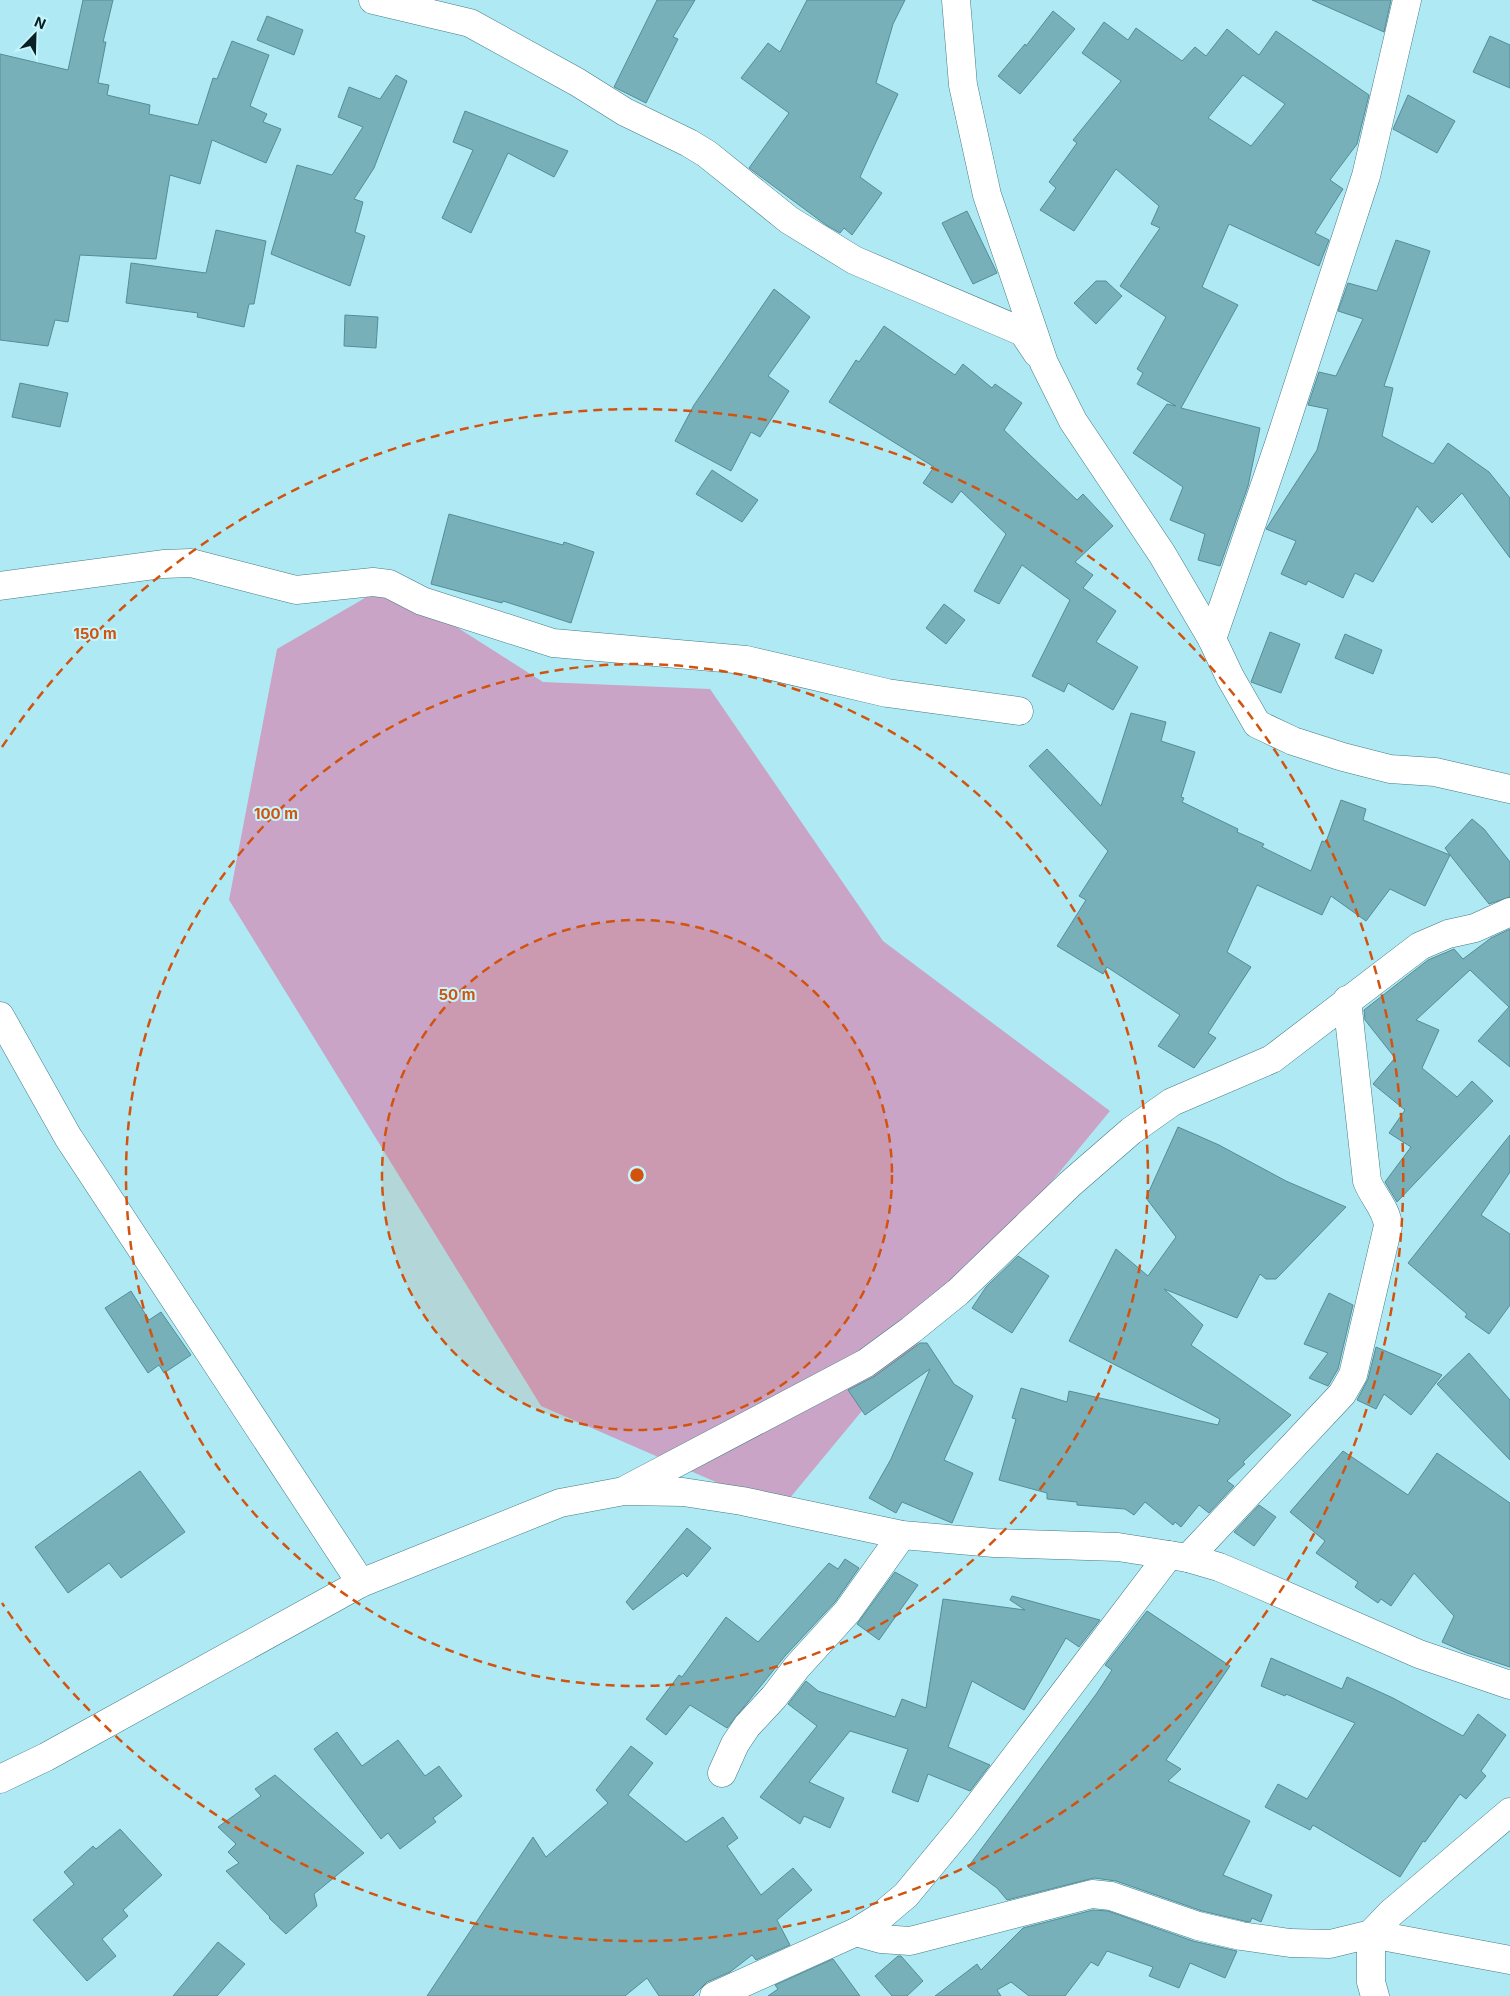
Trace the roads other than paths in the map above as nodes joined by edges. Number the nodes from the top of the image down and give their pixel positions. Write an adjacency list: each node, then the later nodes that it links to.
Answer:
1 (373, 0): 4 (street)
2 (956, 0): 4 (street)
3 (1407, 0): 6 (street)
4 (1044, 363): 6 (street)
5 (0, 586): 7 (street)
6 (1212, 639): 8 (street)
7 (1019, 711)
8 (1510, 789)
9 (1510, 912): 10 (street)
10 (1347, 1000): 12 (street); 14 (street)
11 (0, 1016): 15 (street)
12 (624, 1491): 13 (street); 15 (street)
13 (902, 1535): 14 (street); 17 (street)
14 (1178, 1556): 16 (street); 20 (street)
15 (361, 1583): 18 (street)
16 (1510, 1685)
17 (722, 1773)
18 (0, 1779)
19 (1510, 1812): 21 (street)
20 (856, 1932): 21 (street); 23 (street)
21 (1371, 1934): 22 (street); 24 (street)
22 (1510, 1960)
23 (714, 1996)
24 (1375, 1996)

